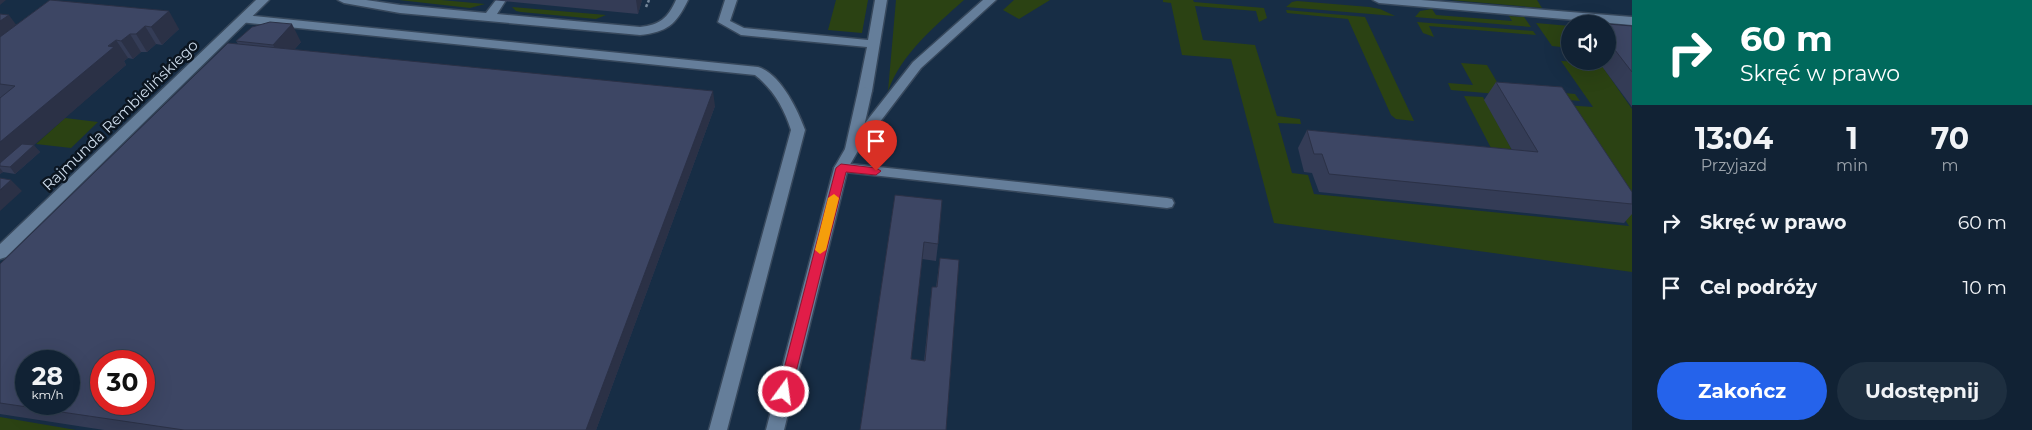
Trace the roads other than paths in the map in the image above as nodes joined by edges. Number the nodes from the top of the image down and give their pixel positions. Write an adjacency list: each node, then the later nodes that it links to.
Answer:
1 (263, 0): 10 (street, Rajmunda Rembielińskiego)
2 (344, 0): 9 (street)
3 (501, 0): 9 (street)
4 (682, 0): 9 (street)
5 (731, 0): 12 (street)
6 (881, 0): 12 (street)
7 (990, 0): 13 (street)
8 (1379, 0): 11 (street)
9 (489, 17)
10 (244, 19): 16 (street, Rajmunda Rembielińskiego); 17 (street)
11 (1632, 21)
12 (874, 44): 13 (street)
13 (852, 149): 14 (street)
14 (841, 168): 15 (street); 18 (street)
15 (1167, 203)
16 (0, 253)
17 (718, 430)
18 (775, 430)

